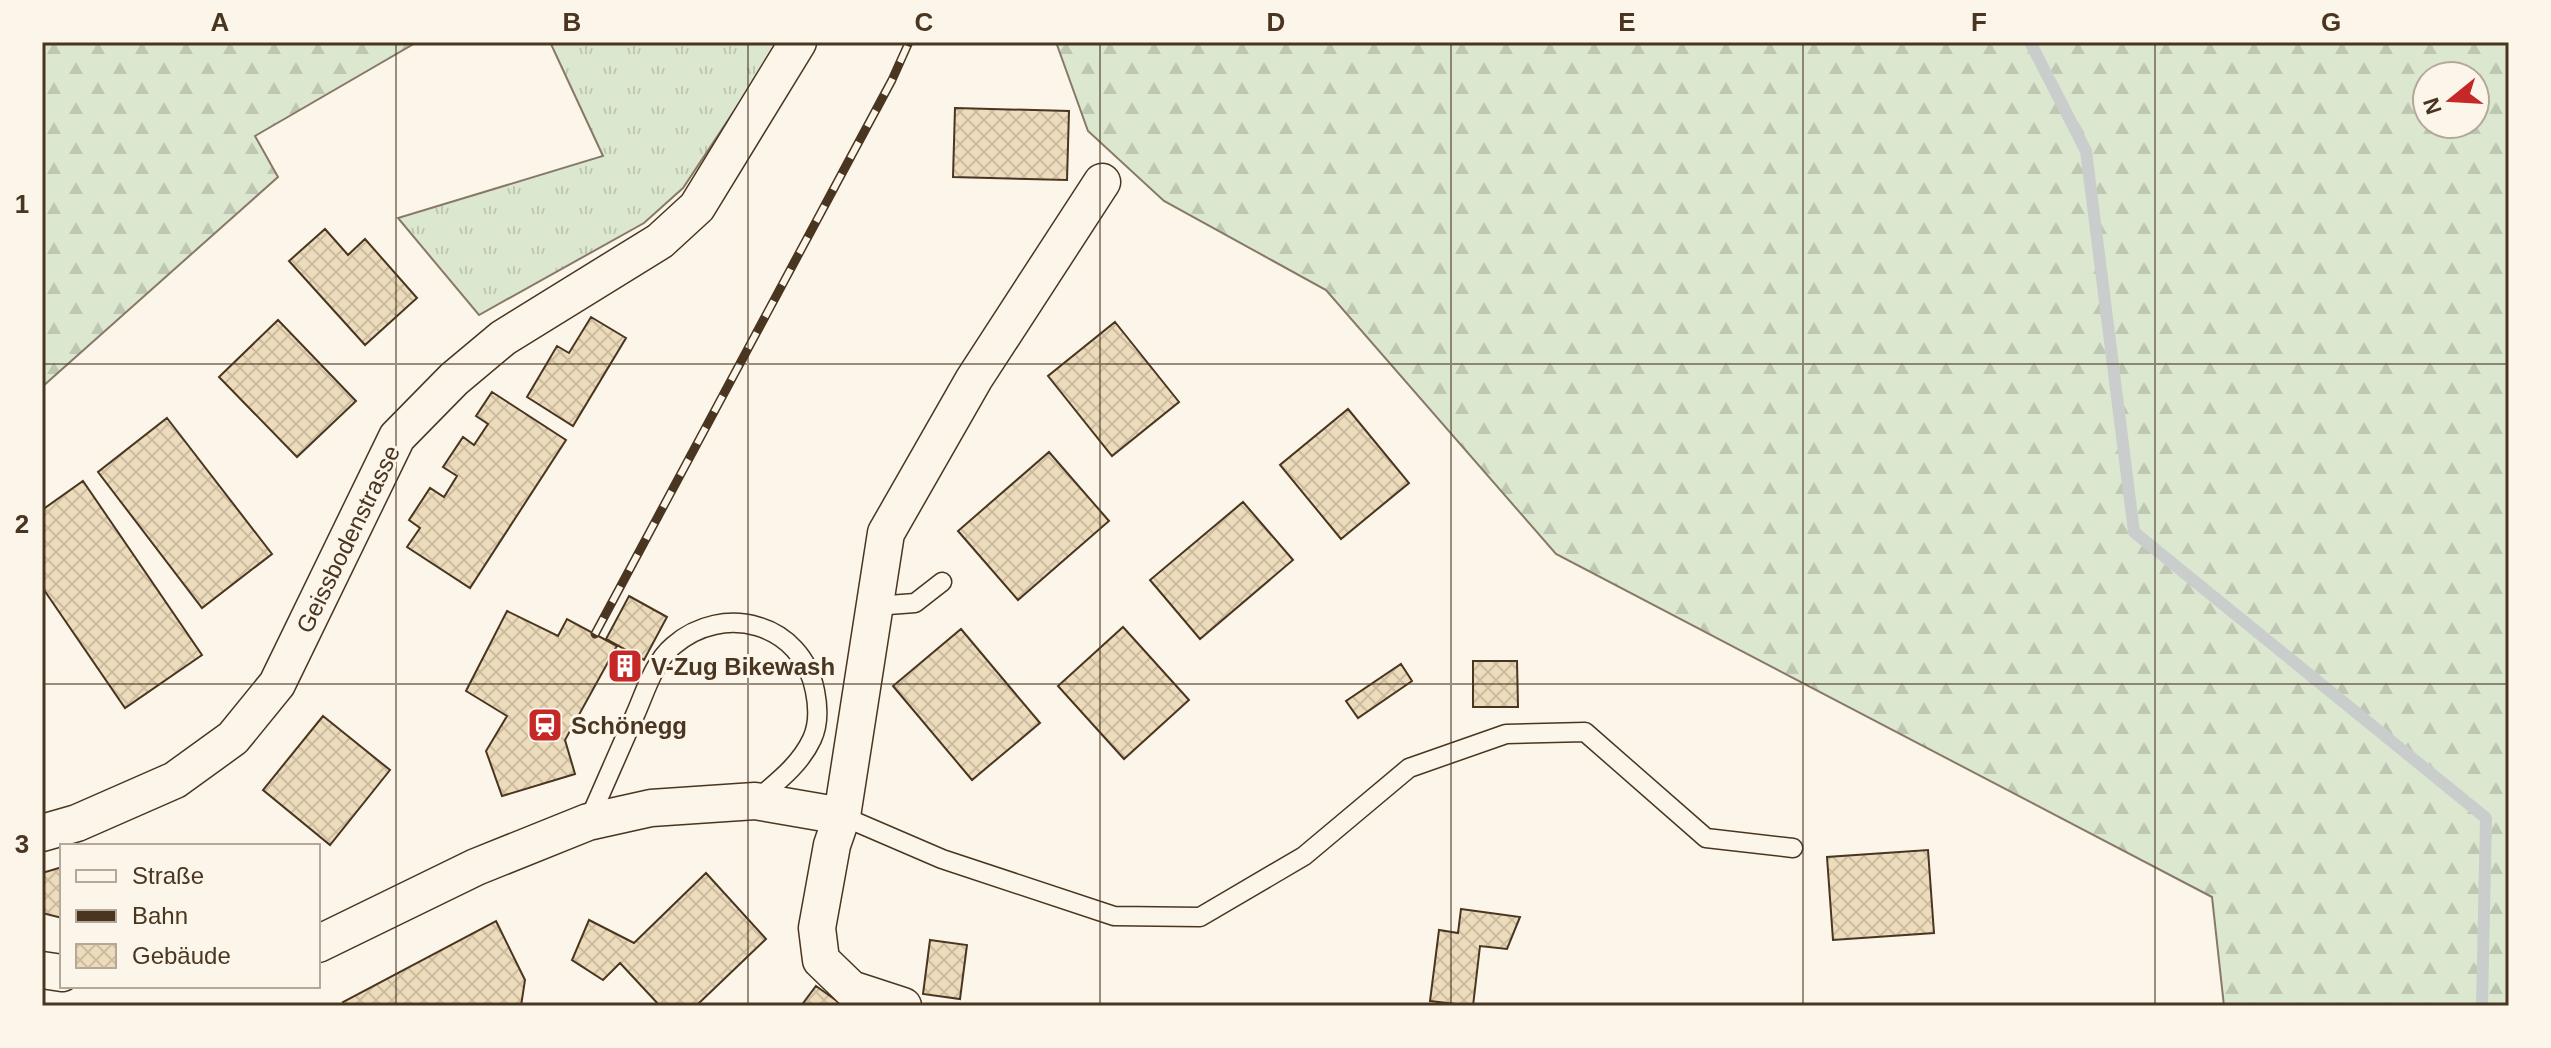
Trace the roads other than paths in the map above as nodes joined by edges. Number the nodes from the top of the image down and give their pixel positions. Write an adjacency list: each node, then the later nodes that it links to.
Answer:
1 (798, 42): 8 (street, Geissbodenstrasse)
2 (1102, 182): 4 (street)
3 (942, 582): 4 (lane)
4 (875, 606): 6 (street)
5 (755, 801): 6 (street); 7 (street); 7 (lane)
6 (842, 816): 9 (lane); 11 (street)
7 (588, 822): 10 (street)
8 (42, 833)
9 (1793, 848)
10 (320, 943)
11 (903, 1006)

